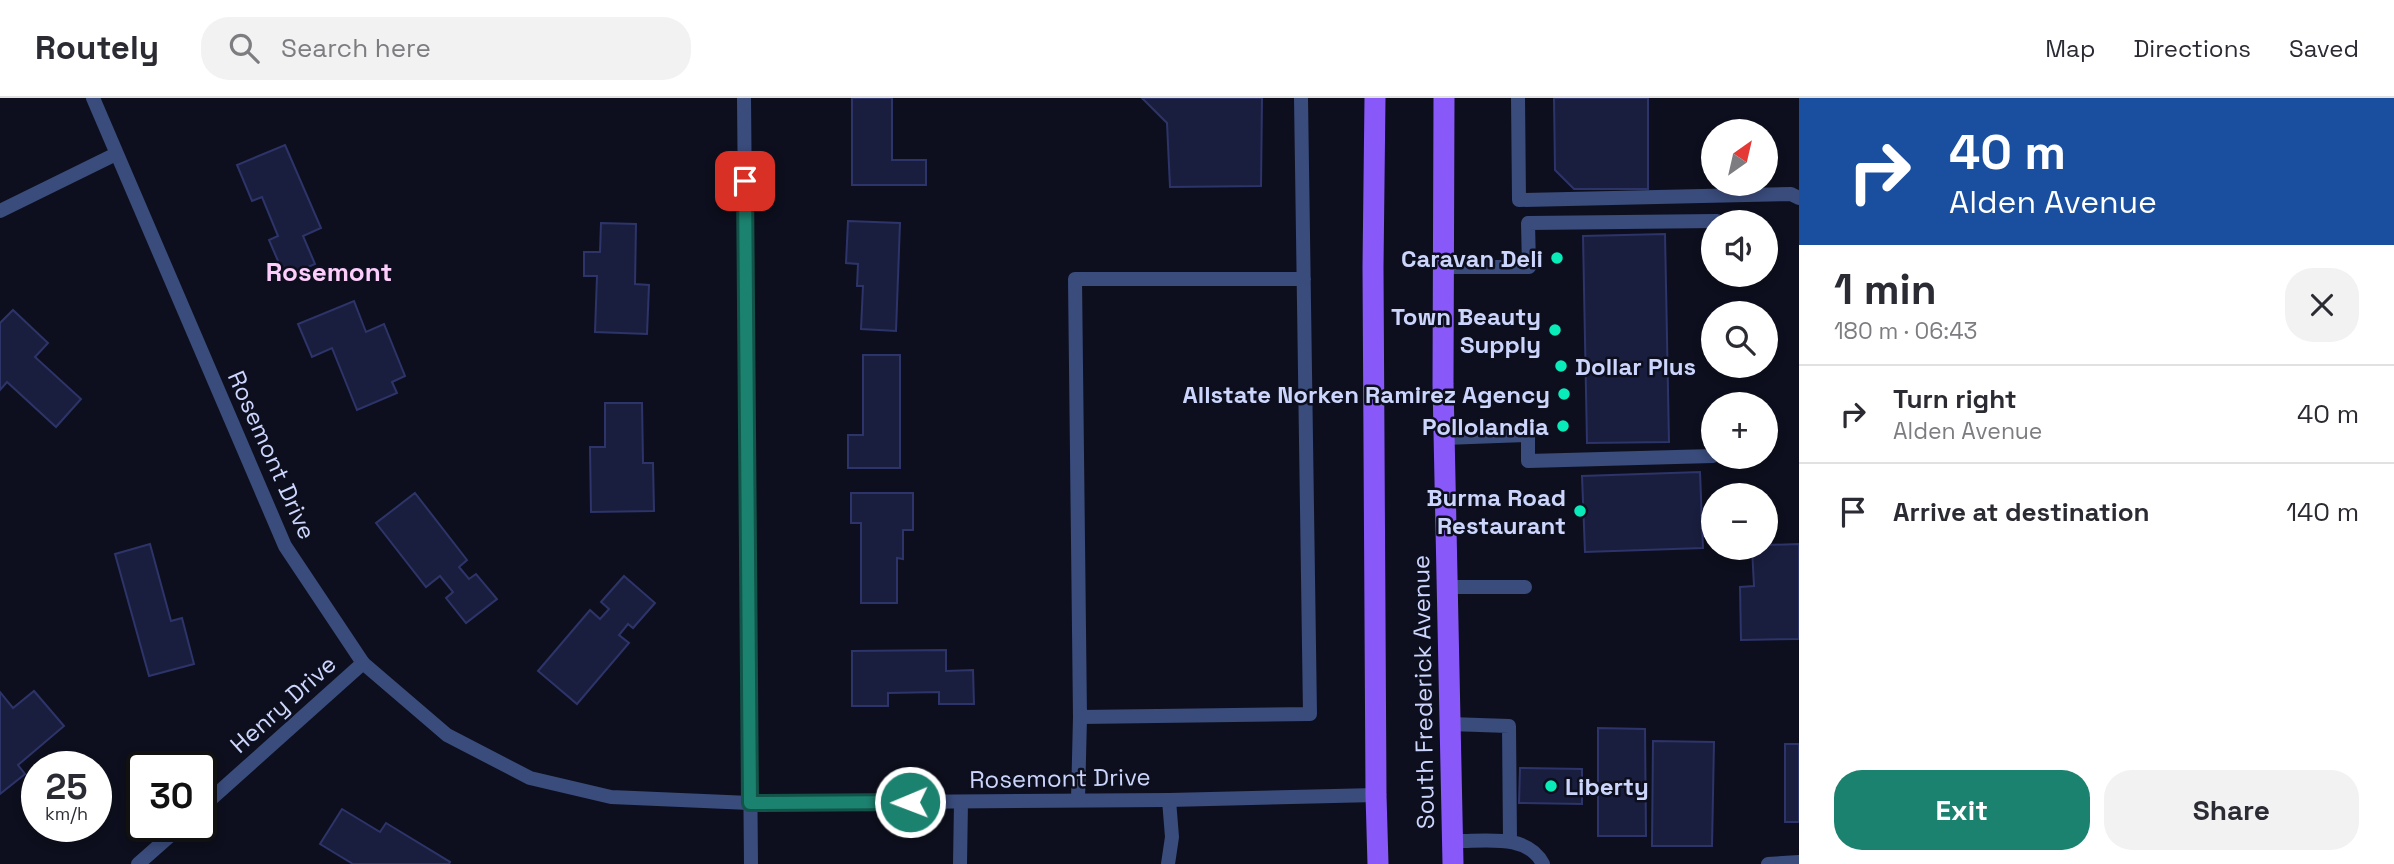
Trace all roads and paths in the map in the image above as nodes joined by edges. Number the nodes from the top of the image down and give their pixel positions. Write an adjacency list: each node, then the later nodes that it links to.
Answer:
1 (93, 98): 7 (street, Rosemont Drive)
2 (744, 98): 25 (street)
3 (1301, 98): 12 (street)
4 (1375, 98): 21 (main road, South Frederick Avenue)
5 (1444, 98): 11 (main road, South Frederick Avenue)
6 (1518, 98): 8 (street)
7 (116, 154): 9 (street); 17 (street, Rosemont Drive)
8 (1799, 198)
9 (0, 211)
10 (1701, 221): 11 (street)
11 (1442, 267): 13 (main road, South Frederick Avenue)
12 (1304, 279): 18 (street); 18 (street)
13 (1444, 438): 14 (street); 15 (main road, South Frederick Avenue)
14 (1701, 456)
15 (1447, 587): 16 (street); 19 (main road, South Frederick Avenue)
16 (1525, 587)
17 (363, 663): 20 (street, Henry Drive); 25 (street, Rosemont Drive)
18 (1080, 717): 22 (street)
19 (1450, 724): 26 (main road, South Frederick Avenue); 27 (street)
20 (217, 794)
21 (1376, 795): 23 (street, Rosemont Drive); 34 (main road, South Frederick Avenue)
22 (1078, 800): 23 (street, Rosemont Drive); 24 (street, Rosemont Drive)
23 (1169, 800): 33 (street)
24 (961, 802): 25 (street, Rosemont Drive); 32 (street)
25 (750, 803): 31 (street)
26 (1452, 841): 27 (street); 35 (main road, South Frederick Avenue)
27 (1510, 841): 36 (street)
28 (163, 842): 30 (street)
29 (1799, 862): 37 (street)
30 (138, 864)
31 (751, 864)
32 (960, 864)
33 (1168, 864)
34 (1378, 864)
35 (1453, 864)
36 (1544, 864)
37 (1768, 864)

